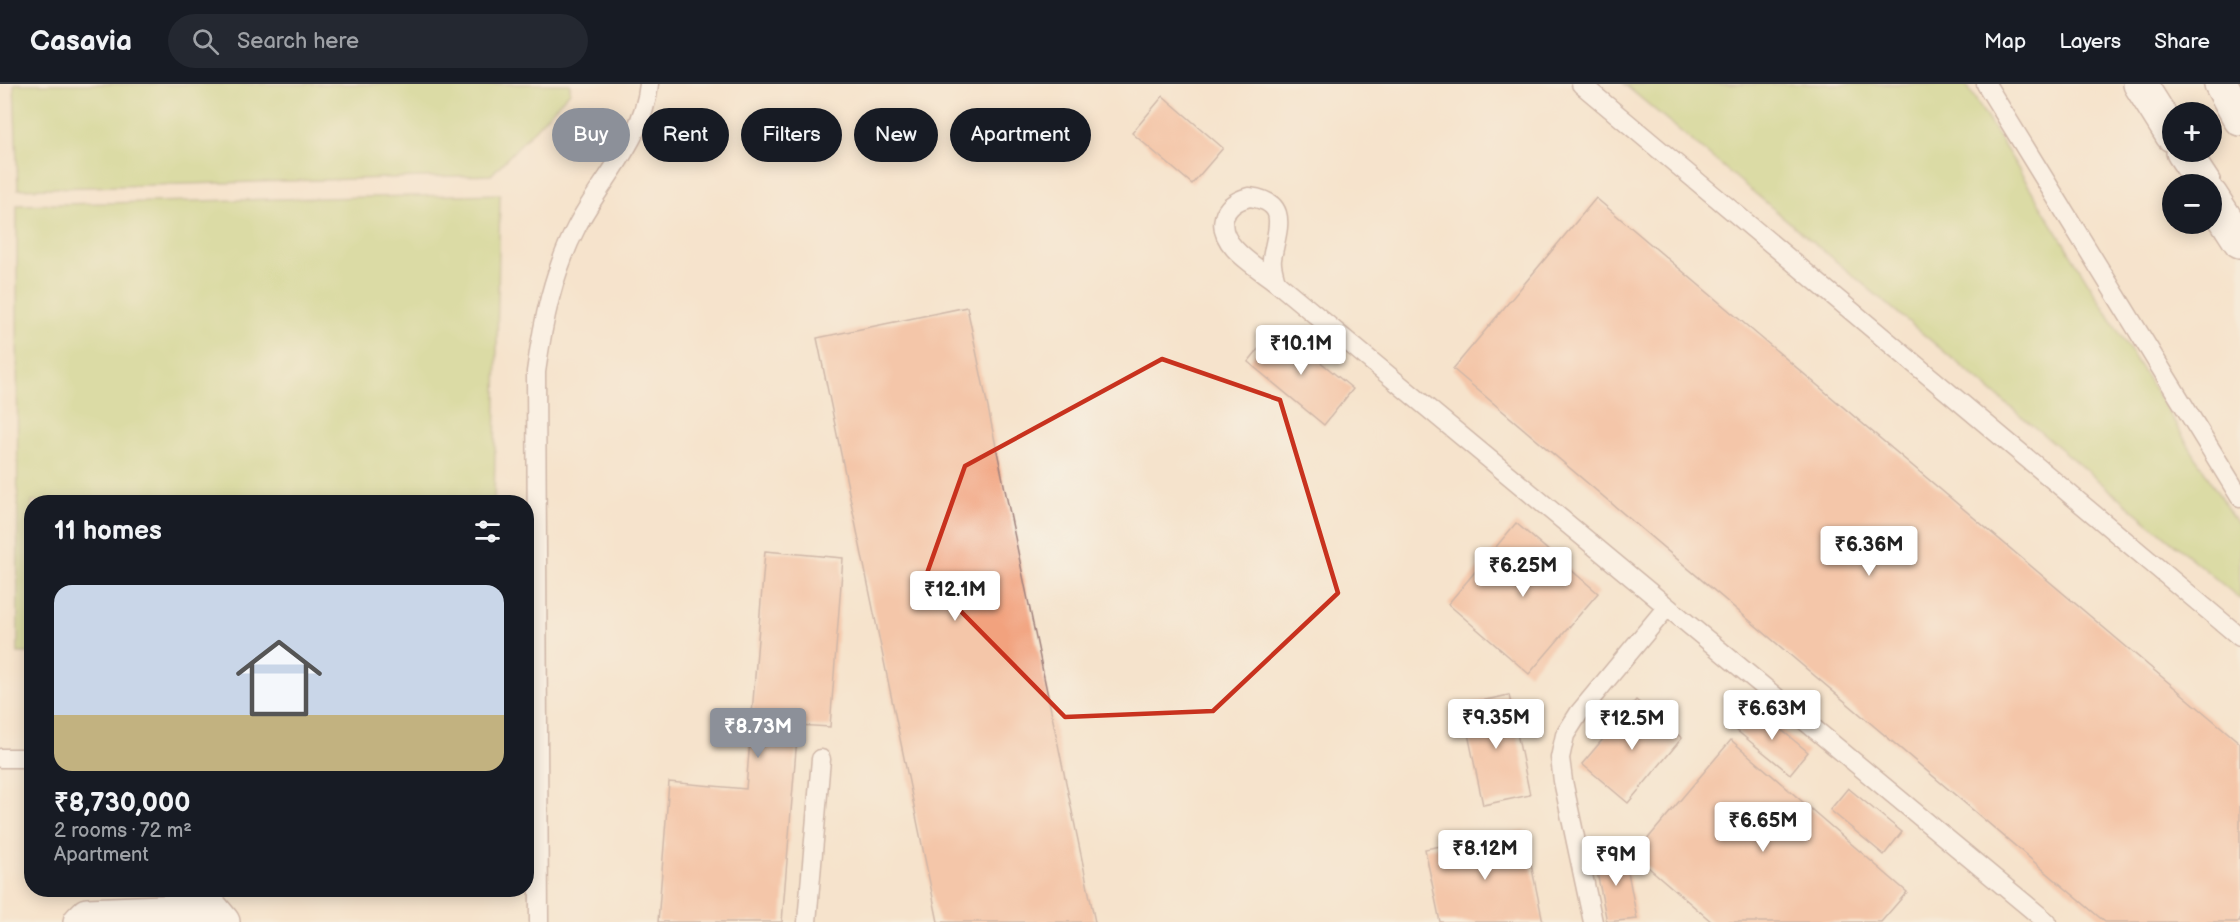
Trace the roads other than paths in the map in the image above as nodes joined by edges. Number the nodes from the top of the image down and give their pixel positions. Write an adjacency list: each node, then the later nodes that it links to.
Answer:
1 (649, 84): 14 (lane)
2 (1581, 84): 13 (lane)
3 (1986, 84): 11 (lane)
4 (2140, 84): 6 (street)
5 (2221, 84): 7 (street)
6 (2162, 119)
7 (2240, 119)
8 (2222, 213): 9 (street)
9 (2240, 241)
10 (1276, 282): 12 (lane)
11 (2240, 497)
12 (1667, 607): 23 (lane); 24 (lane)
13 (2240, 637)
14 (534, 679)
15 (0, 758): 16 (lane)
16 (24, 758)
17 (821, 759): 22 (lane)
18 (534, 847): 21 (lane)
19 (80, 922): 20 (street)
20 (223, 922)
21 (539, 922)
22 (807, 922)
23 (1593, 922)
24 (2047, 922)

